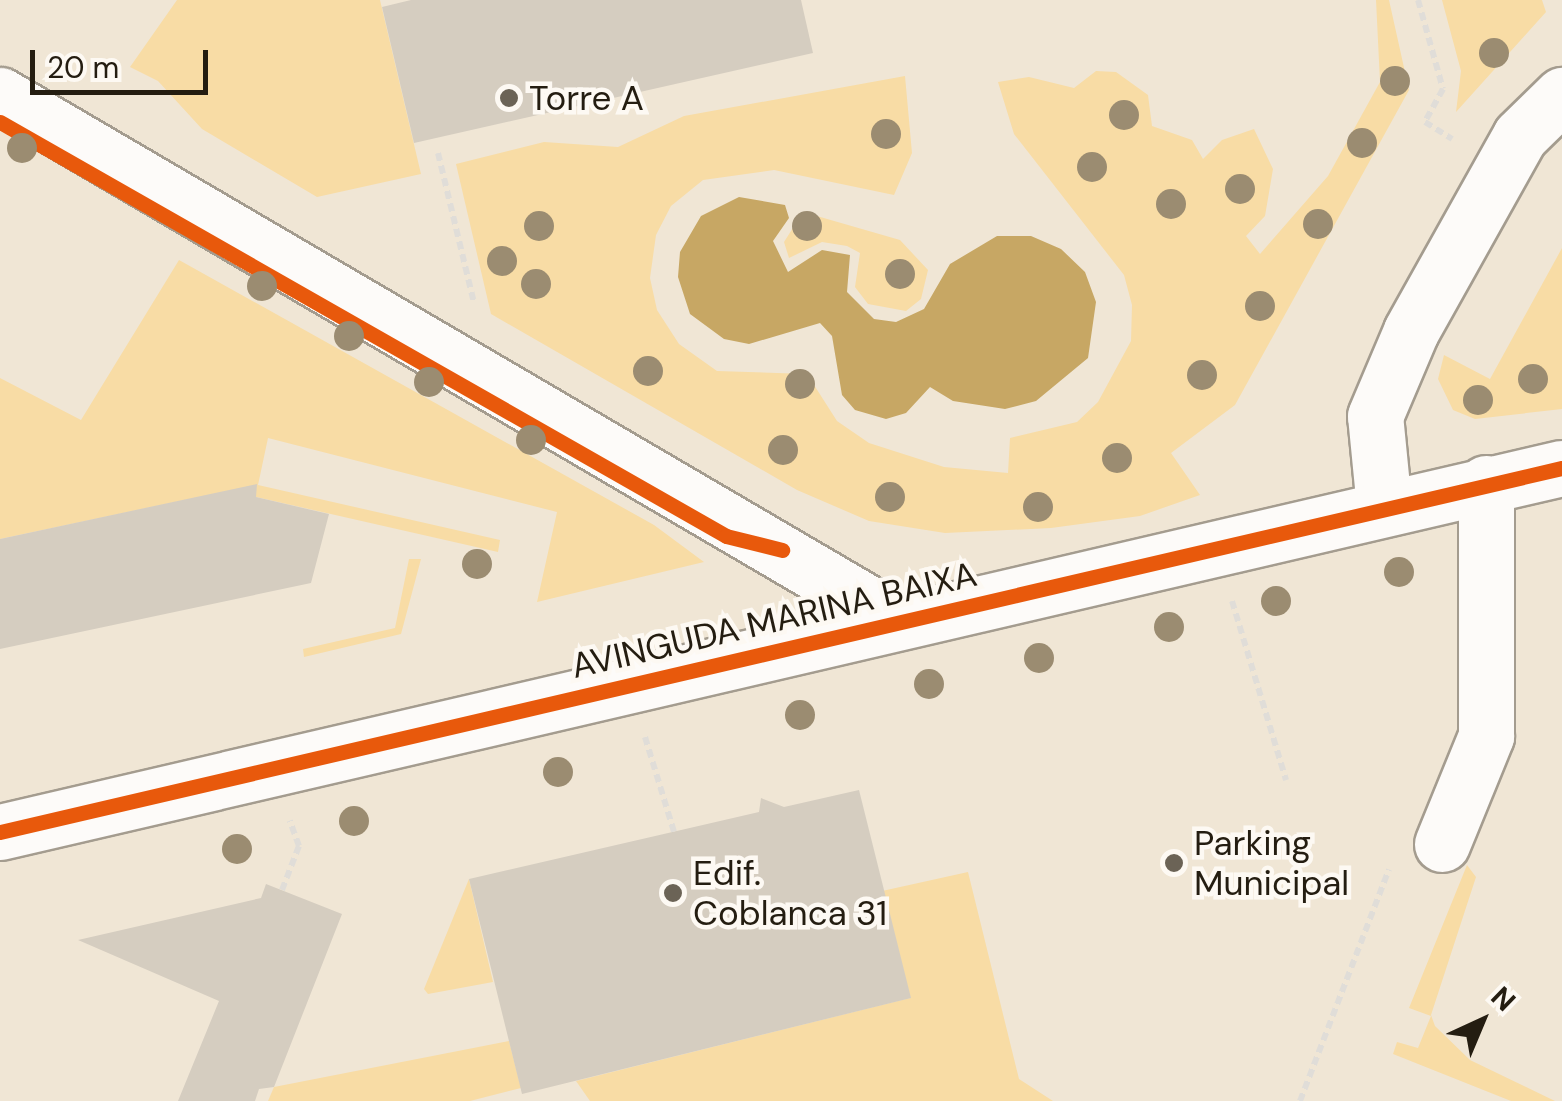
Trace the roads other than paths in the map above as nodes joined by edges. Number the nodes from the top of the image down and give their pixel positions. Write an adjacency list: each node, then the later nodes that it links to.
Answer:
1 (0, 95): 6 (street)
2 (1562, 95): 5 (street)
3 (1562, 468): 4 (street, AVINGUDA MARINA BAIXA)
4 (1486, 483): 5 (street, AVINGUDA MARINA BAIXA); 8 (street)
5 (1384, 507): 6 (street, AVINGUDA MARINA BAIXA)
6 (898, 621): 7 (street, AVINGUDA MARINA BAIXA)
7 (0, 832)
8 (1442, 844)

